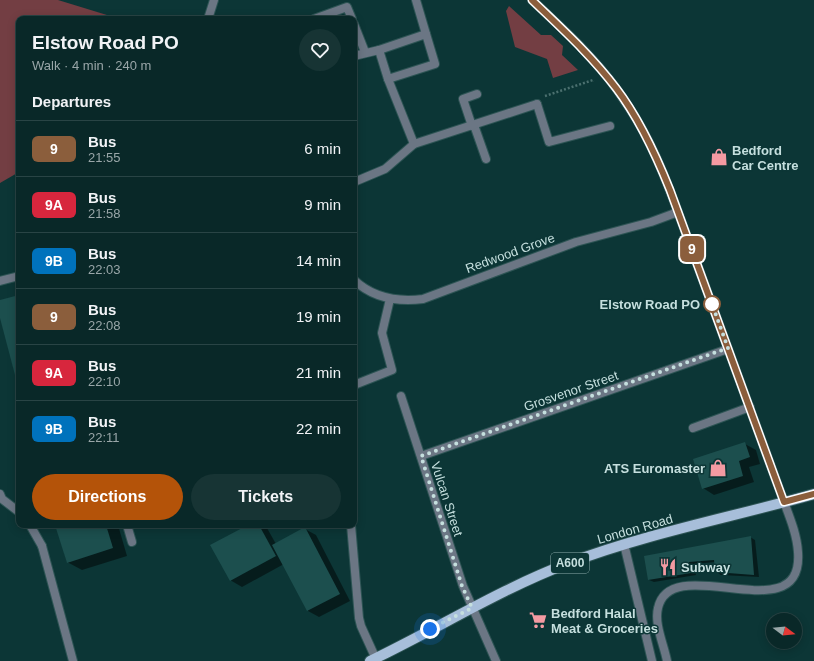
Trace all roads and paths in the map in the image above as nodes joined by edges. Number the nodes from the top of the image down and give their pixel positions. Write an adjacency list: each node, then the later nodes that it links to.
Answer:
1 (214, 0): 4 (street)
2 (416, 0): 8 (street)
3 (532, 0): 21 (street)
4 (209, 16)
5 (322, 16): 6 (street)
6 (351, 16)
7 (357, 32): 10 (street)
8 (426, 34): 9 (street); 12 (street)
9 (379, 50): 10 (street); 12 (street)
10 (365, 52): 11 (street)
11 (357, 55)
12 (388, 79): 18 (street)
13 (598, 86): 15 (path)
14 (477, 94): 16 (street)
15 (537, 104): 16 (street); 17 (street)
16 (473, 126): 18 (street); 19 (street)
17 (610, 126)
18 (414, 144): 20 (street)
19 (486, 159)
20 (357, 181)
21 (678, 212): 25 (street, Redwood Grove); 26 (street)
22 (16, 277): 23 (street)
23 (0, 280)
24 (357, 282): 25 (street, Redwood Grove)
25 (390, 299): 27 (street)
26 (728, 348): 29 (street); 31 (street, Grosvenor Street)
27 (357, 384)
28 (401, 396): 31 (street, Vulcan Street)
29 (750, 407): 30 (street); 34 (street)
30 (693, 428)
31 (421, 456): 41 (street, Vulcan Street)
32 (0, 494): 35 (street)
33 (814, 494): 34 (main road, A600)
34 (784, 502): 40 (main road, London Road / A600); 46 (street)
35 (16, 510)
36 (32, 528): 43 (street)
37 (128, 528): 39 (street)
38 (351, 528): 42 (street)
39 (132, 542)
40 (624, 544): 41 (main road, London Road / A600); 45 (street)
41 (472, 608): 42 (main road, London Road / A600); 44 (street, Vulcan Street)
42 (374, 660)
43 (73, 661)
44 (496, 661)
45 (652, 661)
46 (667, 661)

